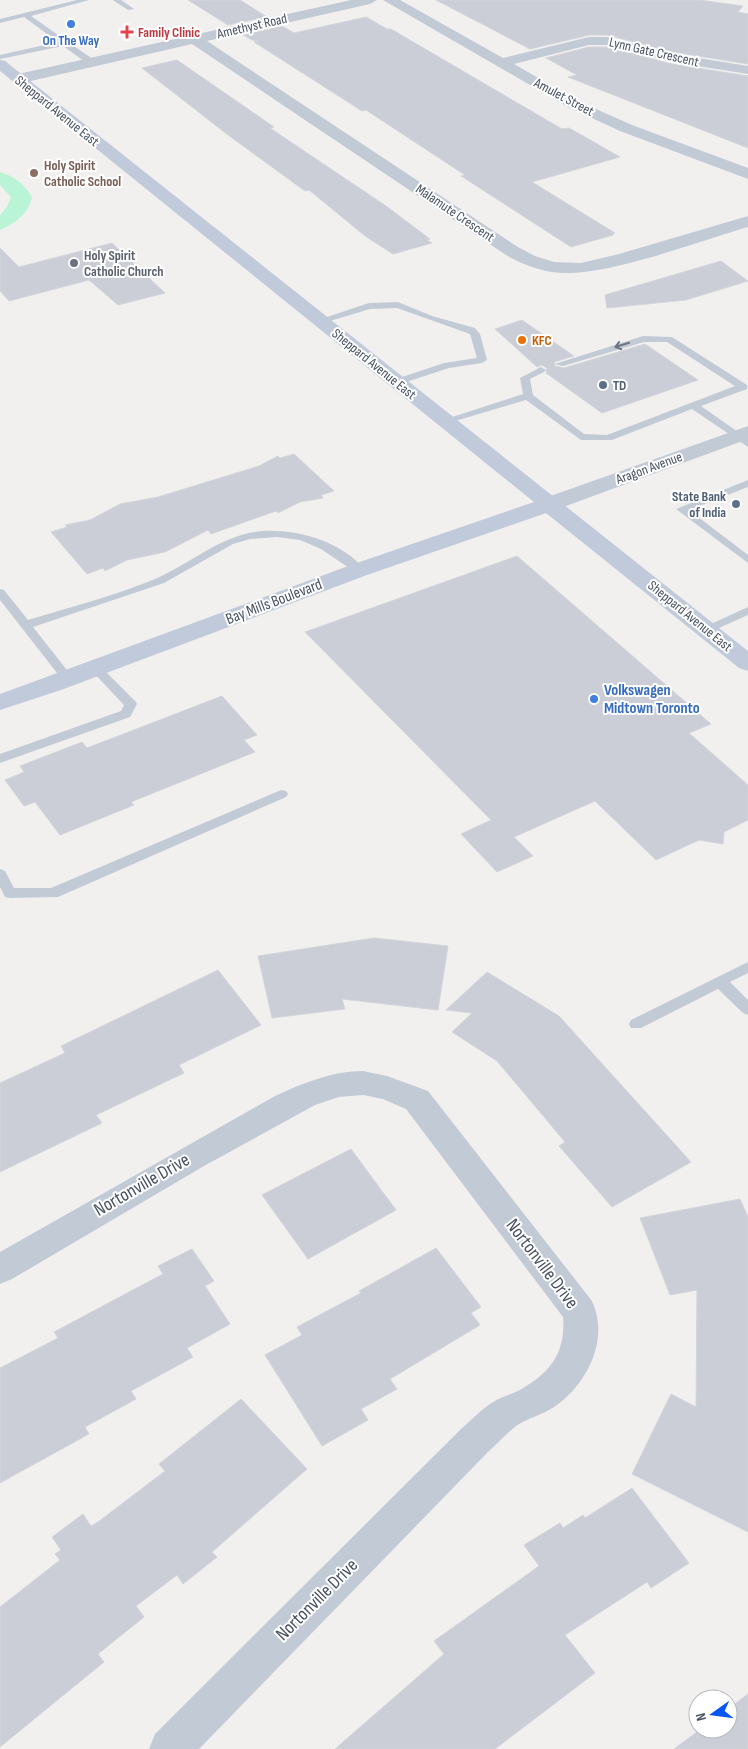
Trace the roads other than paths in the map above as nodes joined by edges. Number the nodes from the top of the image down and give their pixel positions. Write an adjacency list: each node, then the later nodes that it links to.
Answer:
1 (86, 0): 8 (lane)
2 (116, 0): 6 (lane)
3 (370, 0): 7 (street, Amethyst Road)
4 (390, 0): 14 (street, Amulet Street)
5 (292, 4): 7 (street)
6 (130, 10)
7 (309, 13): 10 (street, Amethyst Road)
8 (25, 15): 9 (lane); 11 (lane)
9 (0, 21)
10 (194, 40): 13 (street, Amethyst Road); 19 (street, Malamute Crescent)
11 (65, 43): 12 (lane); 13 (lane)
12 (0, 57)
13 (91, 62): 17 (street, Amethyst Road)
14 (502, 63): 16 (street, Lynn Gate Crescent); 18 (street, Amulet Street)
15 (0, 64): 17 (main road, Sheppard Avenue East)
16 (748, 70)
17 (18, 79): 20 (main road, Sheppard Avenue East)
18 (748, 174)
19 (748, 221)
20 (320, 321): 23 (main road, Sheppard Avenue East); 23 (lane)
21 (560, 364): 25 (lane, one-way to 21)
22 (541, 370): 24 (lane)
23 (397, 382): 26 (main road, Sheppard Avenue East)
24 (528, 396): 25 (lane); 26 (lane)
25 (693, 405): 27 (lane)
26 (445, 421): 29 (main road, Sheppard Avenue East)
27 (744, 437): 29 (street, Aragon Avenue)
28 (748, 483): 30 (lane)
29 (550, 504): 31 (main road, Bay Mills Boulevard); 35 (main road, Sheppard Avenue East)
30 (748, 560)
31 (359, 570): 34 (lane); 37 (main road, Bay Mills Boulevard)
32 (0, 592): 34 (lane)
33 (748, 611): 35 (lane)
34 (26, 626): 38 (lane)
35 (706, 629): 36 (main road, Sheppard Avenue East)
36 (748, 663)
37 (96, 669): 38 (main road, Bay Mills Boulevard); 40 (lane)
38 (68, 679): 39 (main road, Bay Mills Boulevard)
39 (0, 702)
40 (0, 759)
41 (281, 794): 42 (lane)
42 (0, 874)
43 (748, 967): 44 (lane)
44 (720, 981): 45 (lane); 46 (lane)
45 (748, 1009)
46 (636, 1024)
47 (0, 1269): 48 (street, Nortonville Drive)
48 (170, 1749)

